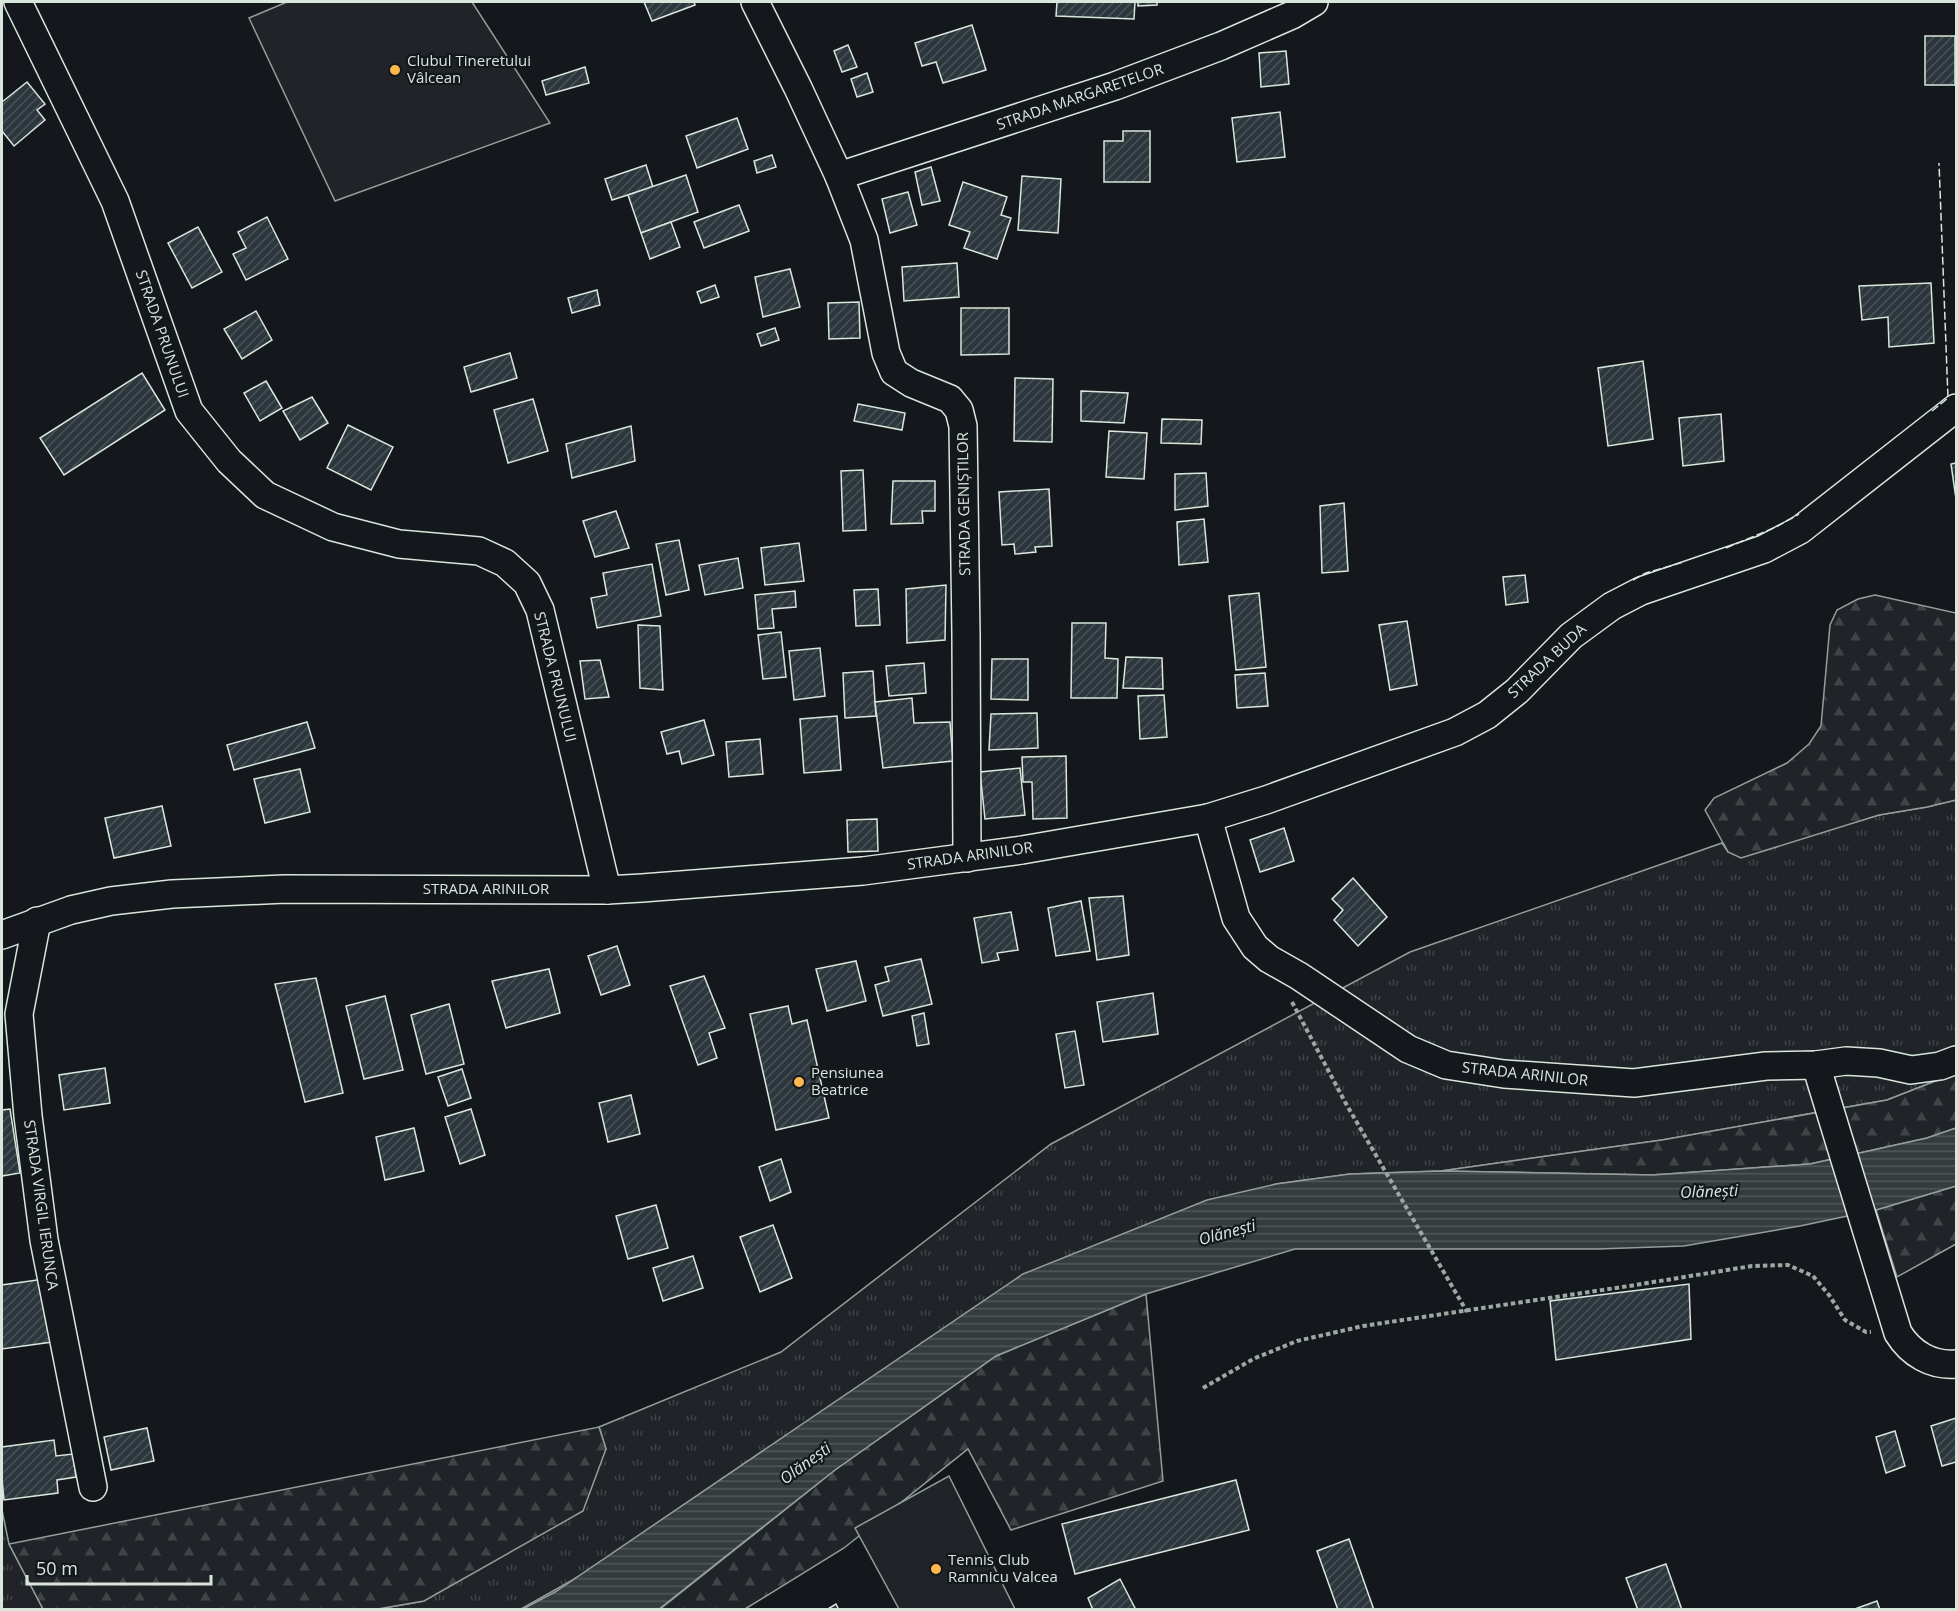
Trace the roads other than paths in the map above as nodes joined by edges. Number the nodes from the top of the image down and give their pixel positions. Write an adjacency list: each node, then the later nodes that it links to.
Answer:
1 (18, 2): 8 (street, STRADA PRUNULUI)
2 (755, 2): 4 (street, STRADA GENIȘTILOR)
3 (1314, 2): 4 (street, STRADA MARGARETELOR)
4 (839, 176): 7 (street, STRADA GENIȘTILOR)
5 (1956, 408): 6 (street, STRADA BUDA)
6 (1208, 818): 7 (street, STRADA ARINILOR); 12 (street, STRADA ARINILOR)
7 (967, 858): 8 (street, STRADA ARINILOR)
8 (607, 890): 9 (street, STRADA ARINILOR)
9 (37, 921): 10 (street, STRADA ARINILOR); 14 (street, STRADA VIRGIL IERUNCA)
10 (2, 934)
11 (1956, 1060): 12 (street, STRADA ARINILOR)
12 (1816, 1065): 13 (street)
13 (1956, 1364)
14 (93, 1487)

